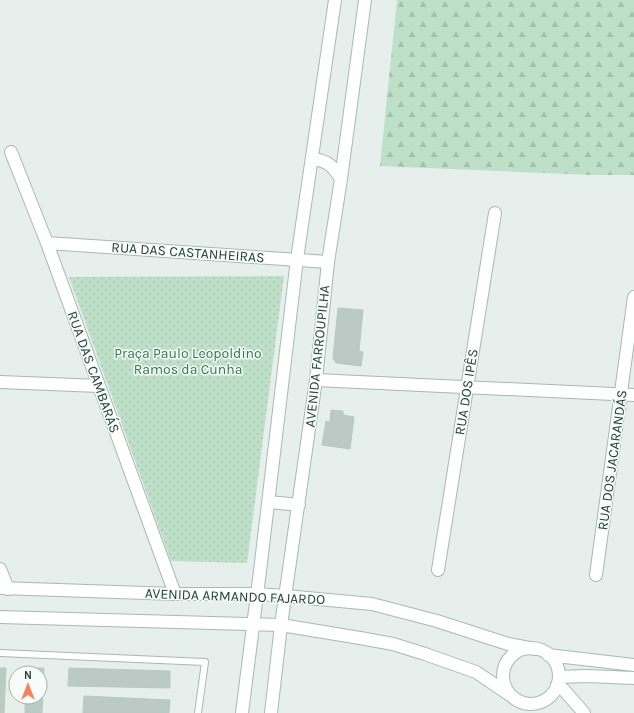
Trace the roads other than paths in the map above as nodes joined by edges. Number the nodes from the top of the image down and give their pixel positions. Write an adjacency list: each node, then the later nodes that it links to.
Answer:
1 (335, 0): 4 (main road)
2 (365, 0): 5 (main road, AVENIDA FARROUPILHA)
3 (11, 152): 7 (main road, RUA DAS CAMBARÁS)
4 (313, 159): 5 (main road); 8 (main road)
5 (341, 179): 9 (main road, AVENIDA FARROUPILHA)
6 (495, 213): 14 (main road, RUA DOS IPÊS)
7 (48, 243): 8 (main road, RUA DAS CASTANHEIRAS); 13 (main road, RUA DAS CAMBARÁS)
8 (297, 259): 9 (main road, RUA DAS CASTANHEIRAS); 17 (main road)
9 (328, 262): 11 (main road, AVENIDA FARROUPILHA)
10 (634, 297): 15 (main road, RUA DOS JACARANDÁS)
11 (316, 380): 14 (main road); 18 (main road, AVENIDA FARROUPILHA)
12 (0, 382): 13 (main road)
13 (99, 386): 23 (main road, RUA DAS CAMBARÁS)
14 (466, 387): 15 (main road); 20 (main road, RUA DOS IPÊS)
15 (621, 394): 16 (main road); 21 (main road, RUA DOS JACARANDÁS)
16 (634, 394)
17 (269, 502): 18 (main road); 24 (main road)
18 (299, 505): 25 (main road, AVENIDA FARROUPILHA)
19 (0, 569): 22 (main road)
20 (438, 570)
21 (596, 575)
22 (4, 588): 23 (main road, AVENIDA ARMANDO FAJARDO)
23 (175, 594): 24 (main road, AVENIDA ARMANDO FAJARDO)
24 (257, 594): 25 (main road, AVENIDA ARMANDO FAJARDO); 27 (main road)
25 (286, 596): 28 (main road, AVENIDA FARROUPILHA); 29 (main road, AVENIDA ARMANDO FAJARDO)
26 (0, 617): 27 (main road, AVENIDA ARMANDO FAJARDO)
27 (252, 624): 28 (main road, AVENIDA ARMANDO FAJARDO); 38 (main road)
28 (282, 625): 35 (main road, AVENIDA ARMANDO FAJARDO); 39 (main road, AVENIDA FARROUPILHA)
29 (535, 649): 31 (main road); 35 (main road)
30 (0, 653): 37 (lane)
31 (548, 655): 32 (main road); 34 (main road)
32 (634, 665)
33 (634, 678): 34 (main road)
34 (558, 681): 36 (main road); 41 (main road)
35 (510, 695): 36 (main road)
36 (521, 702): 40 (main road)
37 (198, 713)
38 (242, 713)
39 (270, 713)
40 (533, 713)
41 (584, 713)

